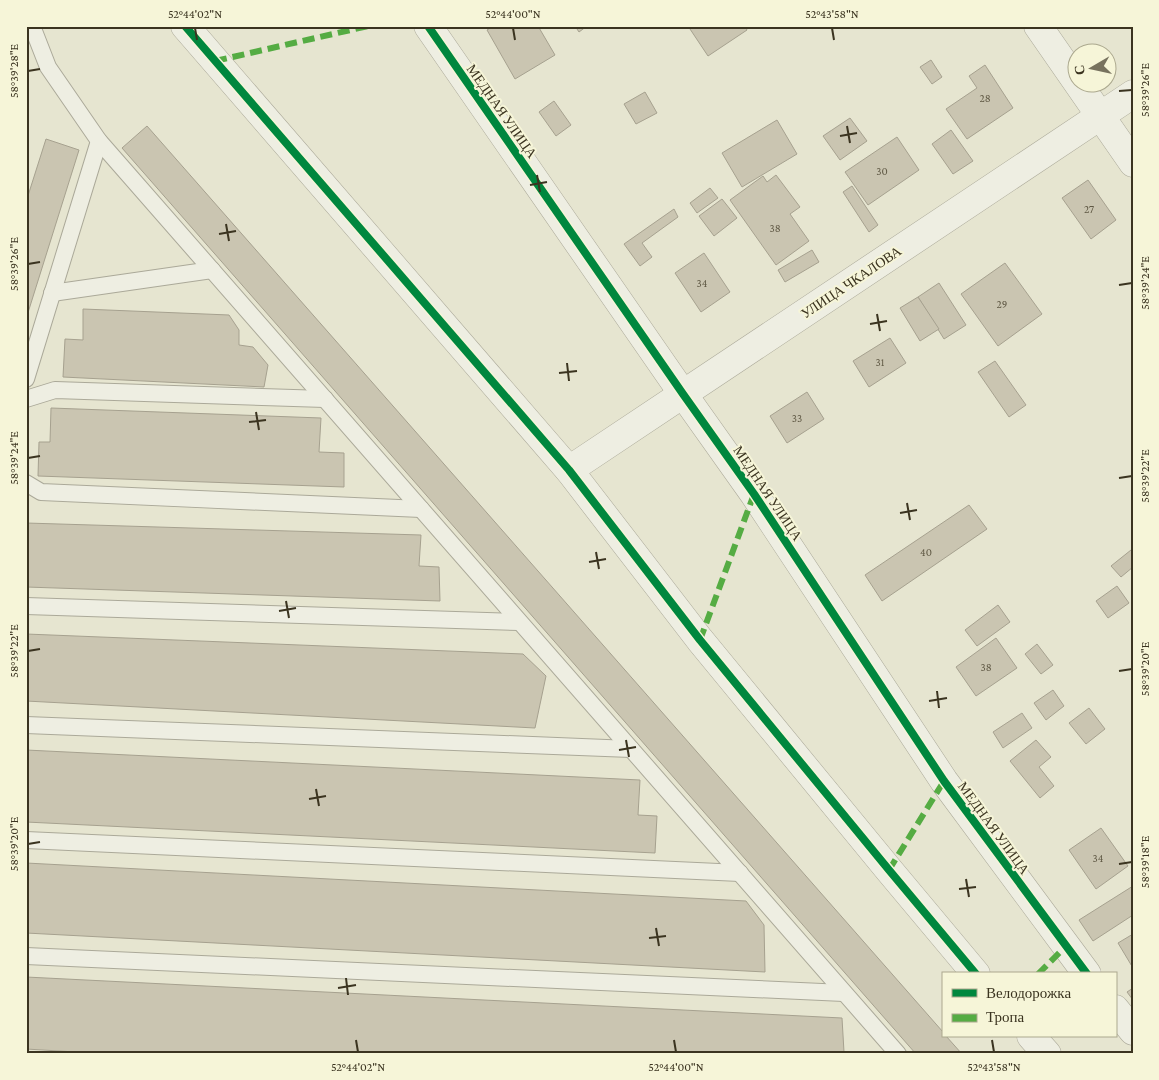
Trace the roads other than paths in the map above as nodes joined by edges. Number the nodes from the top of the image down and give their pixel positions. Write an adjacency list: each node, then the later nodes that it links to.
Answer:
1 (32, 26): 7 (lane)
2 (185, 26): 15 (street)
3 (428, 26): 12 (street, МЕДНАЯ УЛИЦА)
4 (1038, 26): 6 (street)
5 (1133, 94): 6 (street, УЛИЦА ЧКАЛОВА)
6 (1099, 116): 8 (street); 12 (street, УЛИЦА ЧКАЛОВА)
7 (99, 141): 9 (lane); 10 (lane)
8 (1133, 163)
9 (212, 270): 10 (lane); 14 (lane)
10 (52, 292): 11 (lane)
11 (26, 379)
12 (683, 394): 15 (street, УЛИЦА ЧКАЛОВА); 26 (street, МЕДНАЯ УЛИЦА)
13 (26, 399): 14 (lane)
14 (325, 400): 17 (lane)
15 (569, 470): 25 (street)
16 (26, 483): 17 (lane)
17 (421, 509): 19 (lane)
18 (26, 606): 19 (lane)
19 (519, 622): 21 (lane)
20 (26, 725): 21 (lane)
21 (631, 749): 23 (lane)
22 (26, 840): 23 (lane)
23 (740, 873): 27 (lane)
24 (26, 956): 27 (lane)
25 (974, 972)
26 (1086, 972)
27 (844, 993): 31 (lane)
28 (1116, 1010): 29 (street)
29 (1133, 1031)
30 (1033, 1038): 32 (street)
31 (898, 1054)
32 (1047, 1054)

